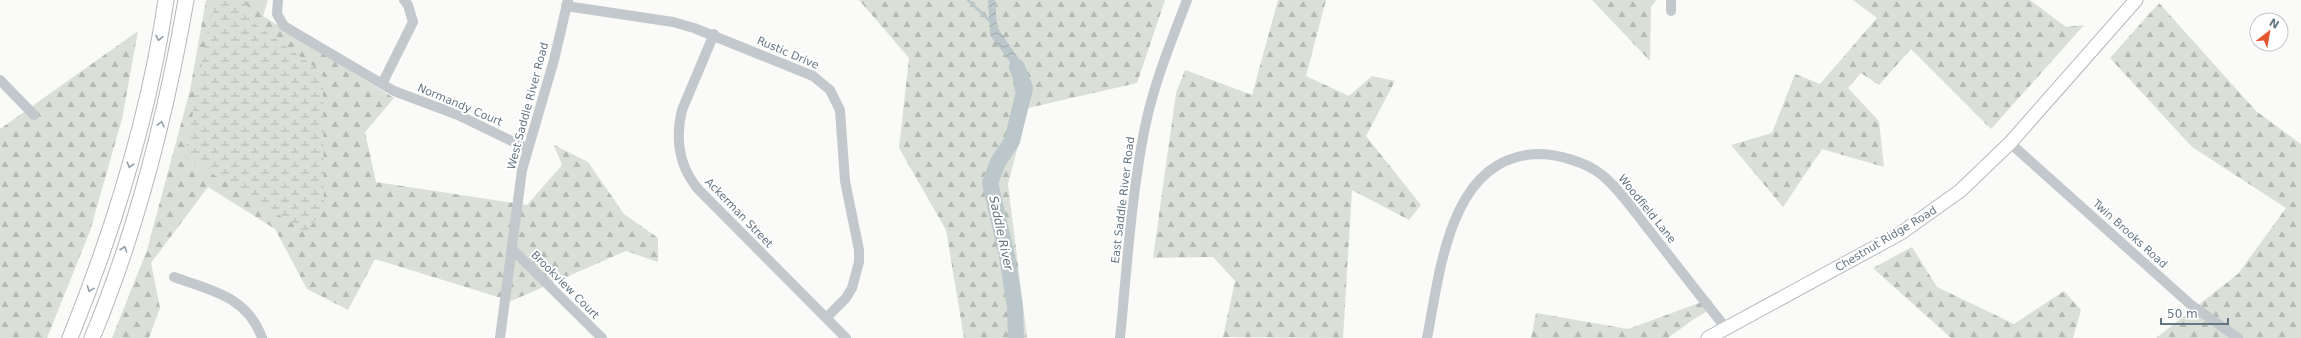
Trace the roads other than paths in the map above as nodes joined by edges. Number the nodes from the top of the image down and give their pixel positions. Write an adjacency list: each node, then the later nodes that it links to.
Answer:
1 (166, 0): 20 (highway, one-way to 20)
2 (186, 0): 21 (highway, one-way to 2)
3 (278, 0): 12 (street, Normandy Court)
4 (404, 0): 12 (street)
5 (1186, 0): 26 (street, East Saddle River Road)
6 (1671, 0): 9 (street)
7 (2136, 0): 14 (main road, Chestnut Ridge Road)
8 (567, 3): 10 (street, Rustic Drive); 15 (street, West Saddle River Road)
9 (1671, 11)
10 (714, 34): 18 (street, Ackerman Street); 18 (street, Rustic Drive)
11 (0, 80): 13 (street)
12 (382, 84): 15 (street, Normandy Court)
13 (34, 114)
14 (2010, 144): 19 (main road, Chestnut Ridge Road); 29 (street, Twin Brooks Road)
15 (528, 148): 16 (street, West Saddle River Road)
16 (512, 249): 23 (street, West Saddle River Road); 24 (street, Brookview Court)
17 (174, 276): 22 (street)
18 (826, 318): 25 (street, Ackerman Street)
19 (1726, 328): 27 (street, Woodfield Lane); 28 (main road, Chestnut Ridge Road)
20 (70, 338)
21 (92, 338)
22 (262, 338)
23 (500, 338)
24 (602, 338)
25 (846, 338)
26 (1120, 338)
27 (1426, 338)
28 (1708, 338)
29 (2238, 338)

